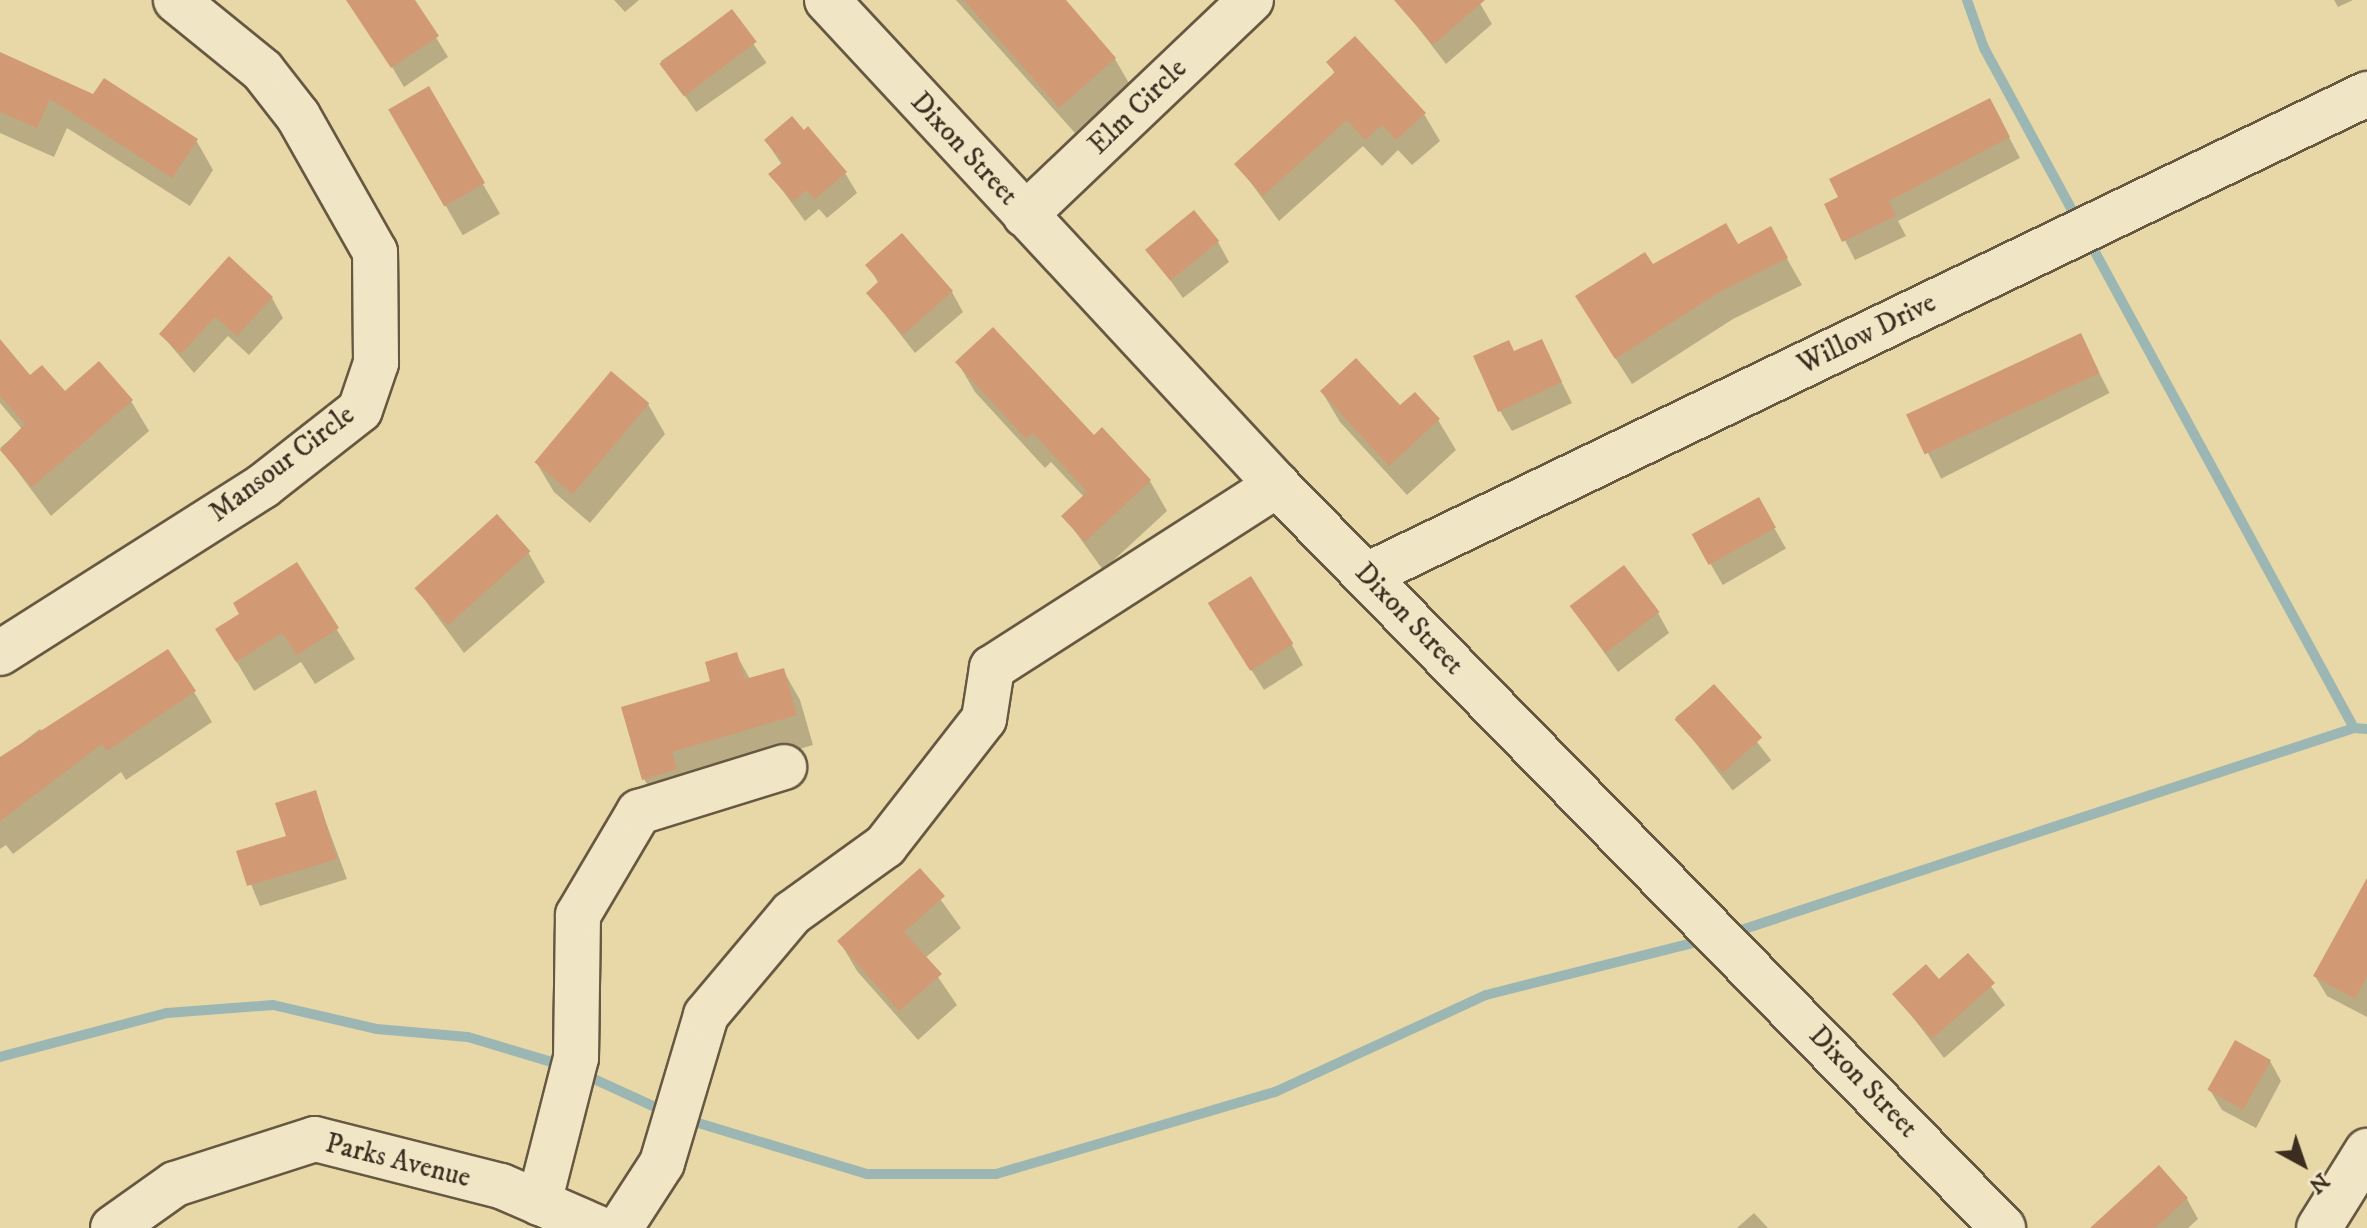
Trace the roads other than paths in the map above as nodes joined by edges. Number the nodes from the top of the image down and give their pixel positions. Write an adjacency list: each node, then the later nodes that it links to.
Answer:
1 (176, 0): 8 (street, Mansour Circle)
2 (827, 0): 5 (street, Dixon Street)
3 (1251, 0): 5 (street, Elm Circle)
4 (2367, 94): 7 (street, Willow Drive)
5 (1025, 215): 6 (street, Dixon Street)
6 (1277, 485): 7 (street, Dixon Street); 14 (street)
7 (1367, 575): 15 (street, Dixon Street)
8 (0, 653)
9 (784, 767): 11 (street)
10 (2367, 1151): 16 (street)
11 (539, 1203): 12 (street, Parks Avenue); 13 (street, Parks Avenue)
12 (113, 1228)
13 (598, 1228)
14 (620, 1228)
15 (2003, 1228)
16 (2319, 1228)

